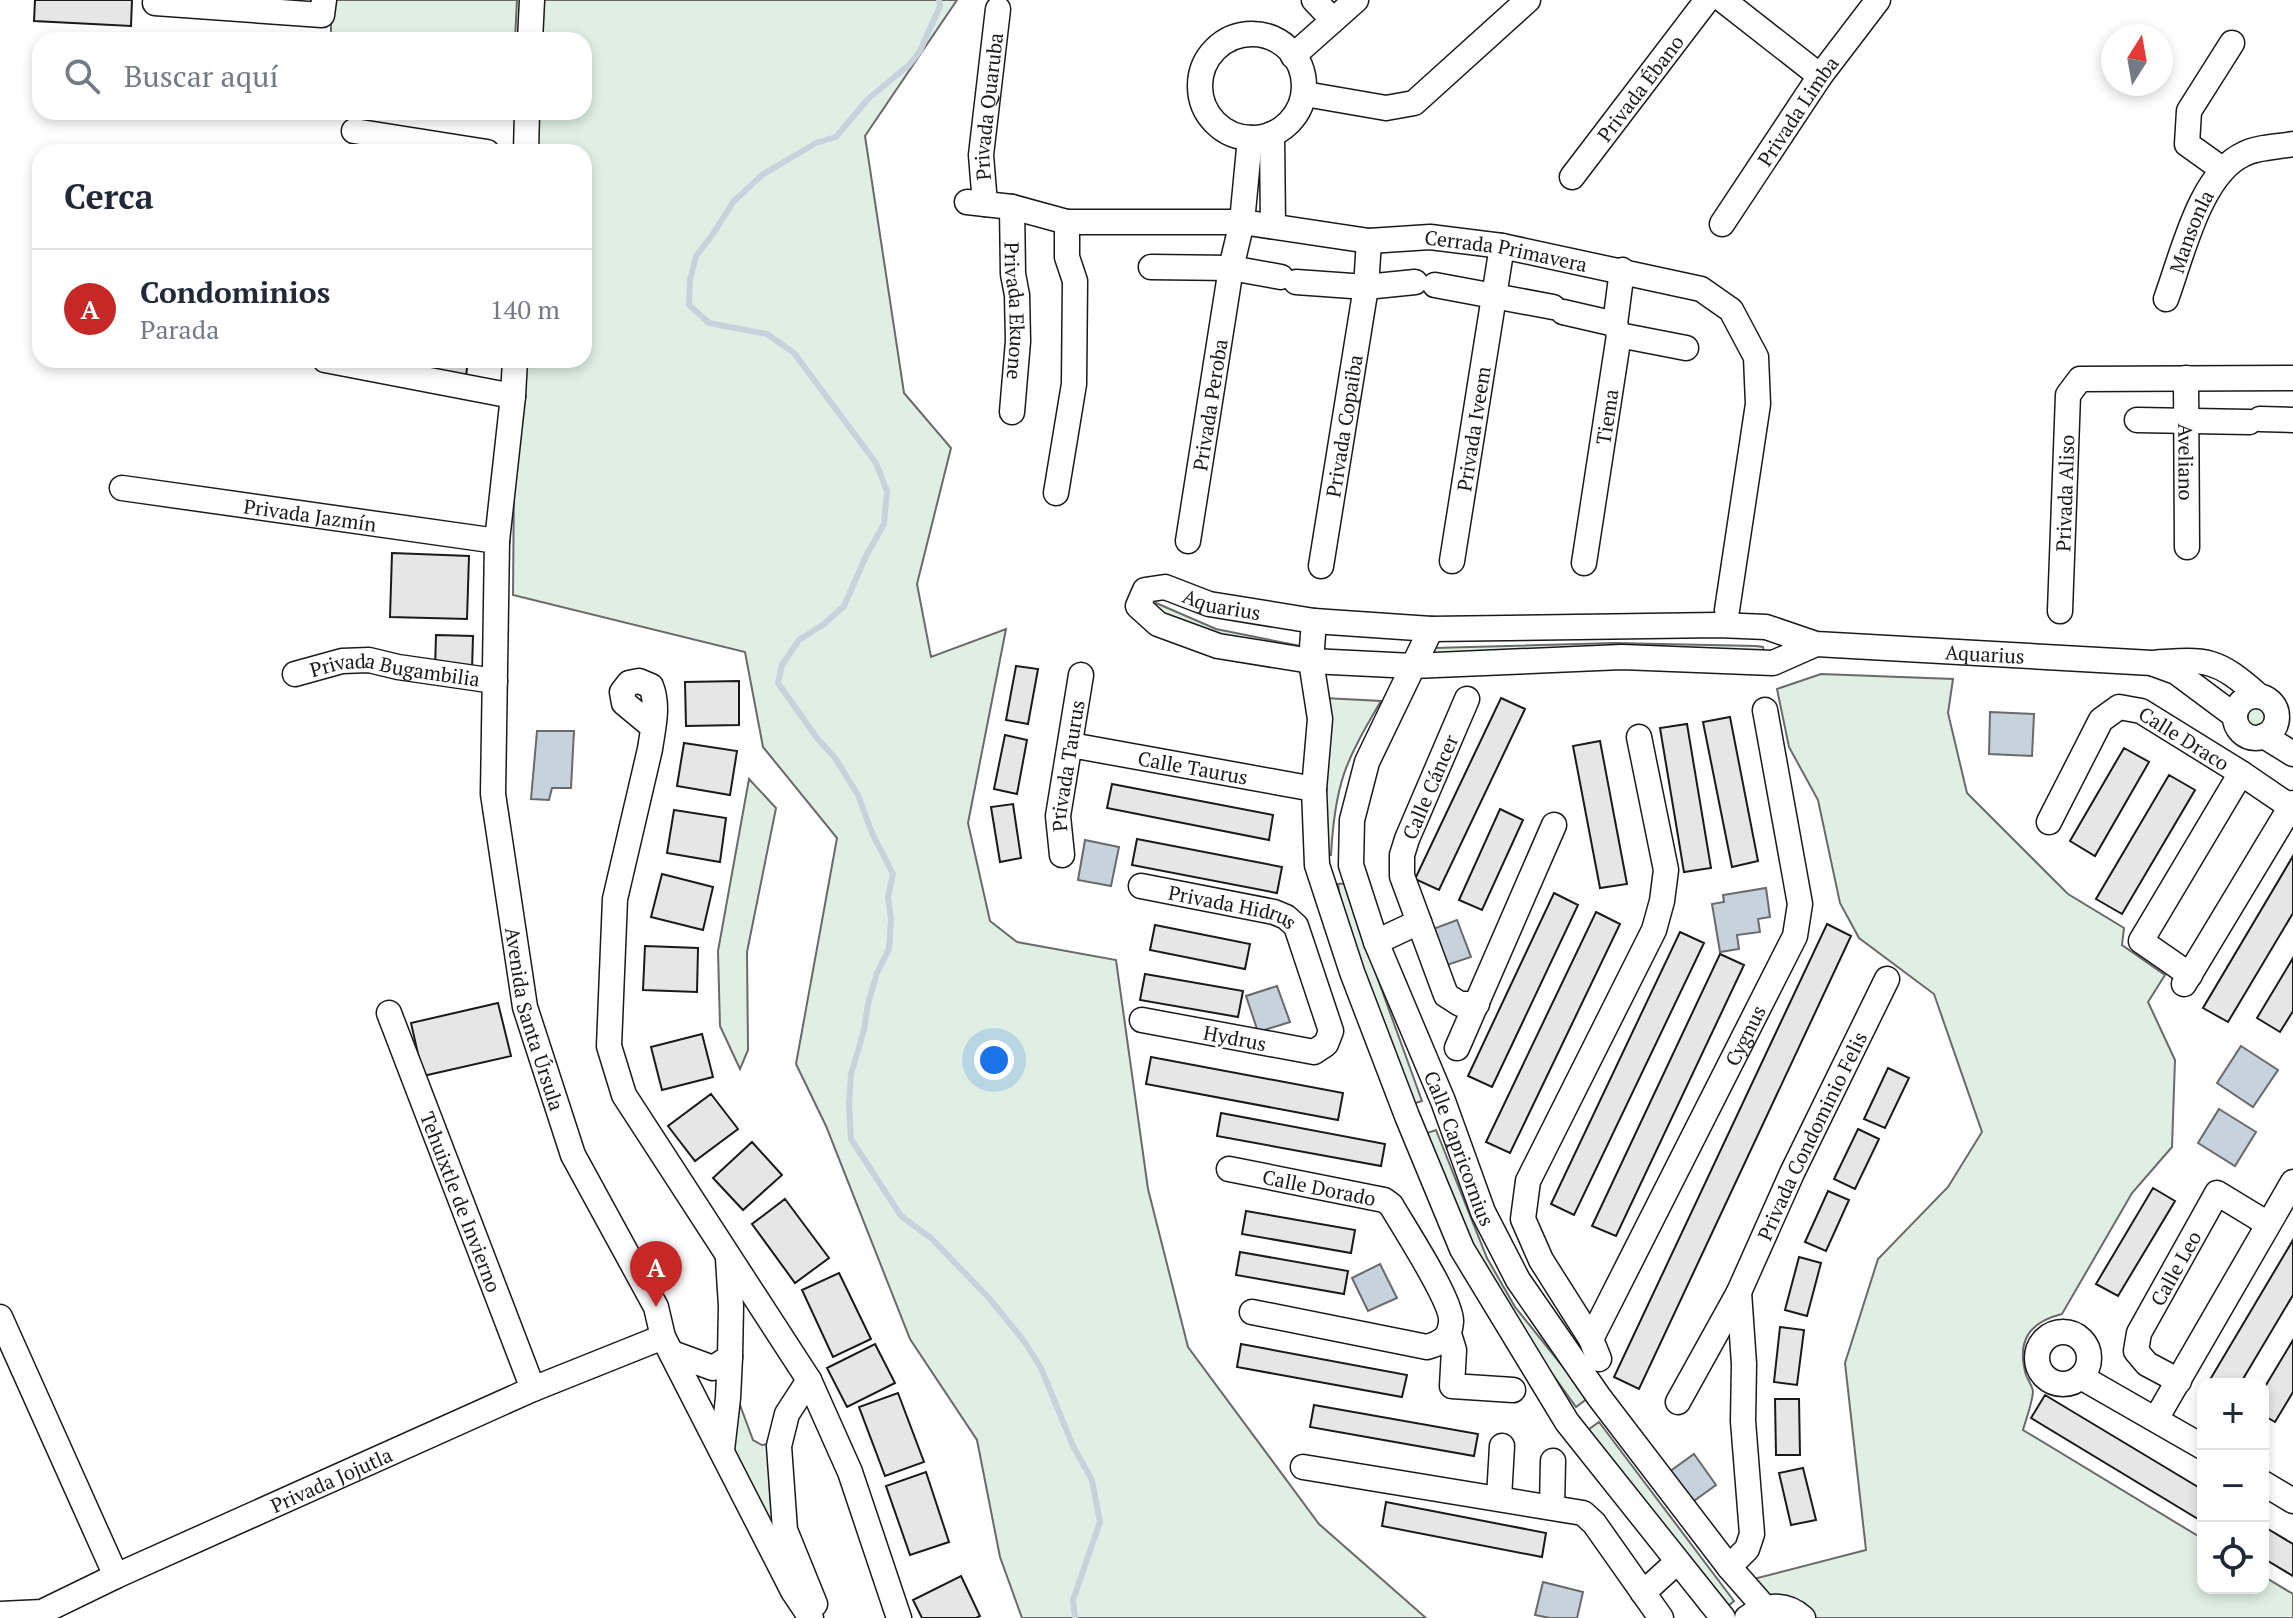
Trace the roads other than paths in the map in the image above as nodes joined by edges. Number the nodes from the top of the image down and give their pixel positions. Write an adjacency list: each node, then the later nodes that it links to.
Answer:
1 (324, 0): 8 (street)
2 (532, 0): 11 (street)
3 (1356, 0): 9 (street)
4 (1528, 0): 15 (street)
5 (1707, 0): 23 (street, Privada Ébano)
6 (1723, 0): 14 (street)
7 (1878, 0): 14 (street, Privada Limba)
8 (155, 3)
9 (1325, 7): 13 (street)
10 (998, 9): 24 (street, Privada Quaruba)
11 (530, 32)
12 (2232, 43): 22 (street)
13 (1287, 50): 15 (street); 18 (street)
14 (1820, 76): 28 (street, Privada Limba)
15 (1305, 94): 18 (street)
16 (527, 120): 20 (street)
17 (354, 131): 19 (street)
18 (1261, 136): 27 (street, Privada Peroba); 29 (street)
19 (436, 144)
20 (526, 144)
21 (2293, 144): 22 (street)
22 (2222, 169): 37 (street, Mansonla)
23 (1572, 177)
24 (976, 203): 25 (street, Cerrada Primavera)
25 (1012, 207): 26 (street, Cerrada Primavera); 45 (street, Privada Ekuone)
26 (1067, 222): 27 (street, Cerrada Primavera); 50 (street)
27 (1242, 222): 29 (street, Cerrada Primavera); 33 (street, Privada Peroba)
28 (1722, 224)
29 (1273, 226): 30 (street, Cerrada Primavera)
30 (1369, 241): 31 (street, Cerrada Primavera); 35 (street, Privada Copaiba)
31 (1502, 246): 34 (street, Cerrada Primavera); 36 (street, Privada Iveem)
32 (1151, 267): 33 (street)
33 (1231, 268): 35 (street); 52 (street, Privada Peroba)
34 (1622, 270): 38 (street, Tiema); 57 (street, Cerrada Primavera)
35 (1366, 287): 36 (street); 56 (street, Privada Copaiba)
36 (1494, 295): 38 (street); 54 (street, Privada Iveem)
37 (2166, 299)
38 (1617, 329): 39 (street); 55 (street, Tiema)
39 (1686, 348)
40 (367, 368): 44 (street)
41 (515, 368): 44 (street, Avenida Santa Úrsula)
42 (2186, 378): 43 (street); 48 (street, Aveliano); 58 (street, Privada Aliso)
43 (2293, 378)
44 (513, 396): 51 (street, Avenida Santa Úrsula)
45 (1012, 412)
46 (2137, 420): 48 (street)
47 (2293, 420): 48 (street)
48 (2187, 422): 53 (street, Aveliano)
49 (122, 488): 51 (street, Privada Jazmín)
50 (1056, 493)
51 (497, 541): 67 (street, Avenida Santa Úrsula)
52 (1188, 541)
53 (2187, 547)
54 (1452, 561)
55 (1584, 563)
56 (1321, 566)
57 (1727, 610)
58 (2060, 611)
59 (1314, 621): 60 (street, Aquarius); 62 (street, Calle Capricornius); 62 (street, Aquarius)
60 (1431, 629): 61 (street, Aquarius); 64 (street, Calle Capricornius)
61 (1816, 644): 63 (street, Aquarius); 64 (street, Aquarius)
62 (1311, 661): 64 (street, Aquarius); 78 (street, Calle Capricornius)
63 (2152, 663): 68 (street, Aquarius); 71 (street, Aquarius)
64 (1413, 666): 84 (street, Calle Capricornius)
65 (295, 674): 67 (street, Privada Bugambilia)
66 (1081, 675): 75 (street, Privada Taurus)
67 (495, 681): 110 (street, Avenida Santa Úrsula)
68 (2259, 696): 71 (street); 73 (street, Aquarius)
69 (1467, 699): 86 (street, Calle Cáncer)
70 (1765, 710): 103 (street, Cygnus)
71 (2235, 716): 73 (street, Aquarius)
72 (653, 727): 102 (street)
73 (2264, 736): 76 (street, Aquarius)
74 (1639, 737): 103 (street, Cygnus)
75 (1071, 745): 78 (street, Calle Taurus); 82 (street, Privada Taurus)
76 (2293, 754)
77 (2241, 773): 79 (street, Calle Draco); 79 (street, Calle Draco); 80 (street, Calle Draco)
78 (1314, 789): 83 (street, Calle Capricornius)
79 (2292, 805)
80 (2049, 822)
81 (1554, 825): 91 (street)
82 (1062, 855)
83 (1317, 865): 84 (street); 88 (street, Calle Capricornius)
84 (1351, 865): 87 (street, Calle Capricornius)
85 (1141, 886): 90 (street, Privada Hidrus)
86 (1419, 922): 87 (street); 91 (street, Calle Cáncer)
87 (1376, 942): 96 (street, Calle Capricornius)
88 (1352, 972): 90 (street); 97 (street, Calle Capricornius)
89 (1887, 979): 106 (street, Privada Condominio Felis)
90 (1314, 981): 94 (street, Privada Hidrus)
91 (1477, 1004): 95 (street)
92 (389, 1013): 115 (street, Tehuixtle de Invierno)
93 (1142, 1020): 94 (street, Hydrus)
94 (1326, 1044)
95 (1457, 1048)
96 (1443, 1101): 97 (street); 105 (street, Calle Capricornius)
97 (1407, 1116): 101 (street, Calle Capricornius)
98 (1229, 1169): 104 (street, Calle Dorado)
99 (2293, 1182): 100 (street)
100 (2268, 1224): 114 (street); 114 (street, Calle Leo)
101 (1462, 1249): 104 (street); 120 (street, Calle Capricornius)
102 (727, 1255): 111 (street); 113 (street)
103 (1541, 1260): 105 (street)
104 (1423, 1261): 109 (street, Calle Dorado)
105 (1518, 1280): 117 (street, Calle Capricornius)
106 (1739, 1292): 118 (street, Privada Condominio Felis); 131 (street, Privada Condominio Felis)
107 (1252, 1312): 109 (street)
108 (0, 1317): 132 (street)
109 (1449, 1334): 116 (street, Calle Dorado)
110 (667, 1345): 111 (street); 115 (street, Privada Jojutla); 123 (street, Avenida Santa Úrsula)
111 (730, 1357): 123 (street)
112 (2081, 1377): 119 (street)
113 (809, 1380): 137 (street); 138 (street)
114 (2179, 1381): 119 (street)
115 (533, 1389): 132 (street, Privada Jojutla)
116 (1513, 1390)
117 (1599, 1397): 120 (street); 131 (street, Calle Capricornius)
118 (1678, 1402)
119 (2156, 1419): 121 (street)
120 (1567, 1422): 130 (street, Calle Capricornius)
121 (2197, 1443)
122 (1502, 1446): 127 (street)
123 (722, 1450): 136 (street, Avenida Santa Úrsula)
124 (1553, 1461): 129 (street)
125 (1303, 1467): 127 (street)
126 (2269, 1487): 128 (street)
127 (1499, 1498): 129 (street)
128 (2293, 1501)
129 (1552, 1506): 133 (street)
130 (1677, 1562): 133 (street); 140 (street, Calle Capricornius)
131 (1729, 1567): 134 (street, Calle Capricornius)
132 (116, 1576): 135 (street, Privada Jojutla)
133 (1643, 1593): 139 (street)
134 (1756, 1613): 141 (street)
135 (0, 1614)
136 (811, 1618)
137 (819, 1618)
138 (899, 1618)
139 (1661, 1618)
140 (1723, 1618)
141 (1803, 1618)

